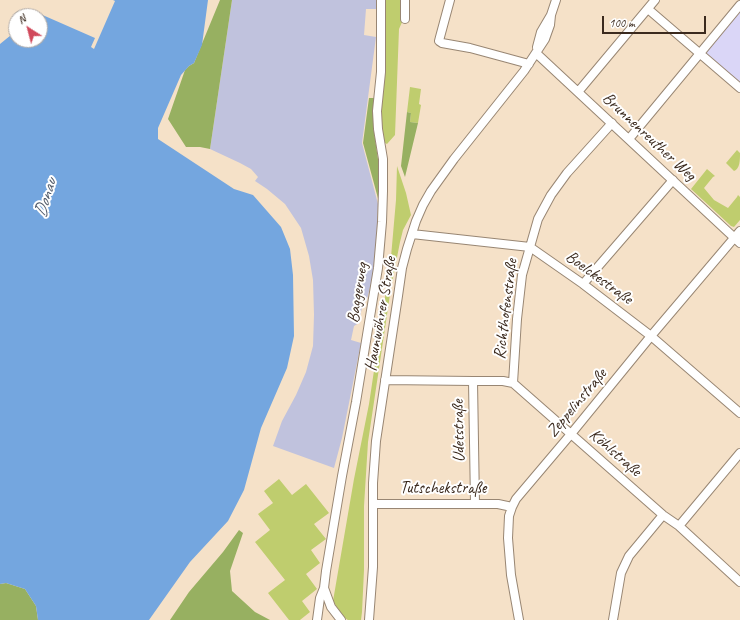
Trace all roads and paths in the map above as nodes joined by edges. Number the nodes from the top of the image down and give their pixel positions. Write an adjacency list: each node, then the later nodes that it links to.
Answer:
1 (381, 0): 34 (street, Baggerweg)
2 (405, 0): 8 (street)
3 (450, 0): 11 (street)
4 (556, 0): 9 (street, Haunwöhrer Straße)
5 (655, 0): 7 (street)
6 (740, 5): 10 (street)
7 (648, 8): 10 (street); 13 (street)
8 (405, 19)
9 (536, 53): 11 (street, Haunwöhrer Straße); 13 (street, Brunnenreuther Weg)
10 (699, 54): 12 (street); 15 (street)
11 (529, 64): 17 (street, Haunwöhrer Straße)
12 (740, 88)
13 (578, 92): 14 (street, Brunnenreuther Weg)
14 (612, 123): 15 (street, Brunnenreuther Weg); 19 (street, Richthofenstraße)
15 (629, 139): 16 (street, Brunnenreuther Weg)
16 (673, 180): 18 (street, Brunnenreuther Weg); 20 (street)
17 (412, 234): 19 (street, Boelckestraße); 22 (street, Haunwöhrer Straße)
18 (738, 237): 21 (street, Zeppelinstraße)
19 (530, 247): 20 (street, Boelckestraße); 24 (street, Richthofenstraße)
20 (583, 284): 21 (street, Boelckestraße)
21 (651, 336): 25 (street, Boelckestraße); 26 (street, Zeppelinstraße)
22 (385, 380): 23 (street); 28 (street, Haunwöhrer Straße)
23 (473, 381): 24 (street); 29 (street, Udetstraße)
24 (513, 383): 26 (street, Köhlstraße)
25 (740, 413)
26 (571, 434): 30 (street, Zeppelinstraße); 31 (street, Köhlstraße)
27 (740, 453): 32 (street)
28 (373, 504): 29 (street, Tutschekstraße); 37 (street, Haunwöhrer Straße)
29 (475, 504): 30 (street, Tutschekstraße)
30 (512, 507): 38 (street, Zeppelinstraße)
31 (664, 515): 32 (street, Köhlstraße); 39 (street)
32 (679, 526): 33 (street, Köhlstraße)
33 (740, 582)
34 (324, 588): 35 (street, Baggerweg); 36 (street, Baggerweg)
35 (317, 620)
36 (341, 620)
37 (369, 620)
38 (519, 620)
39 (613, 620)

